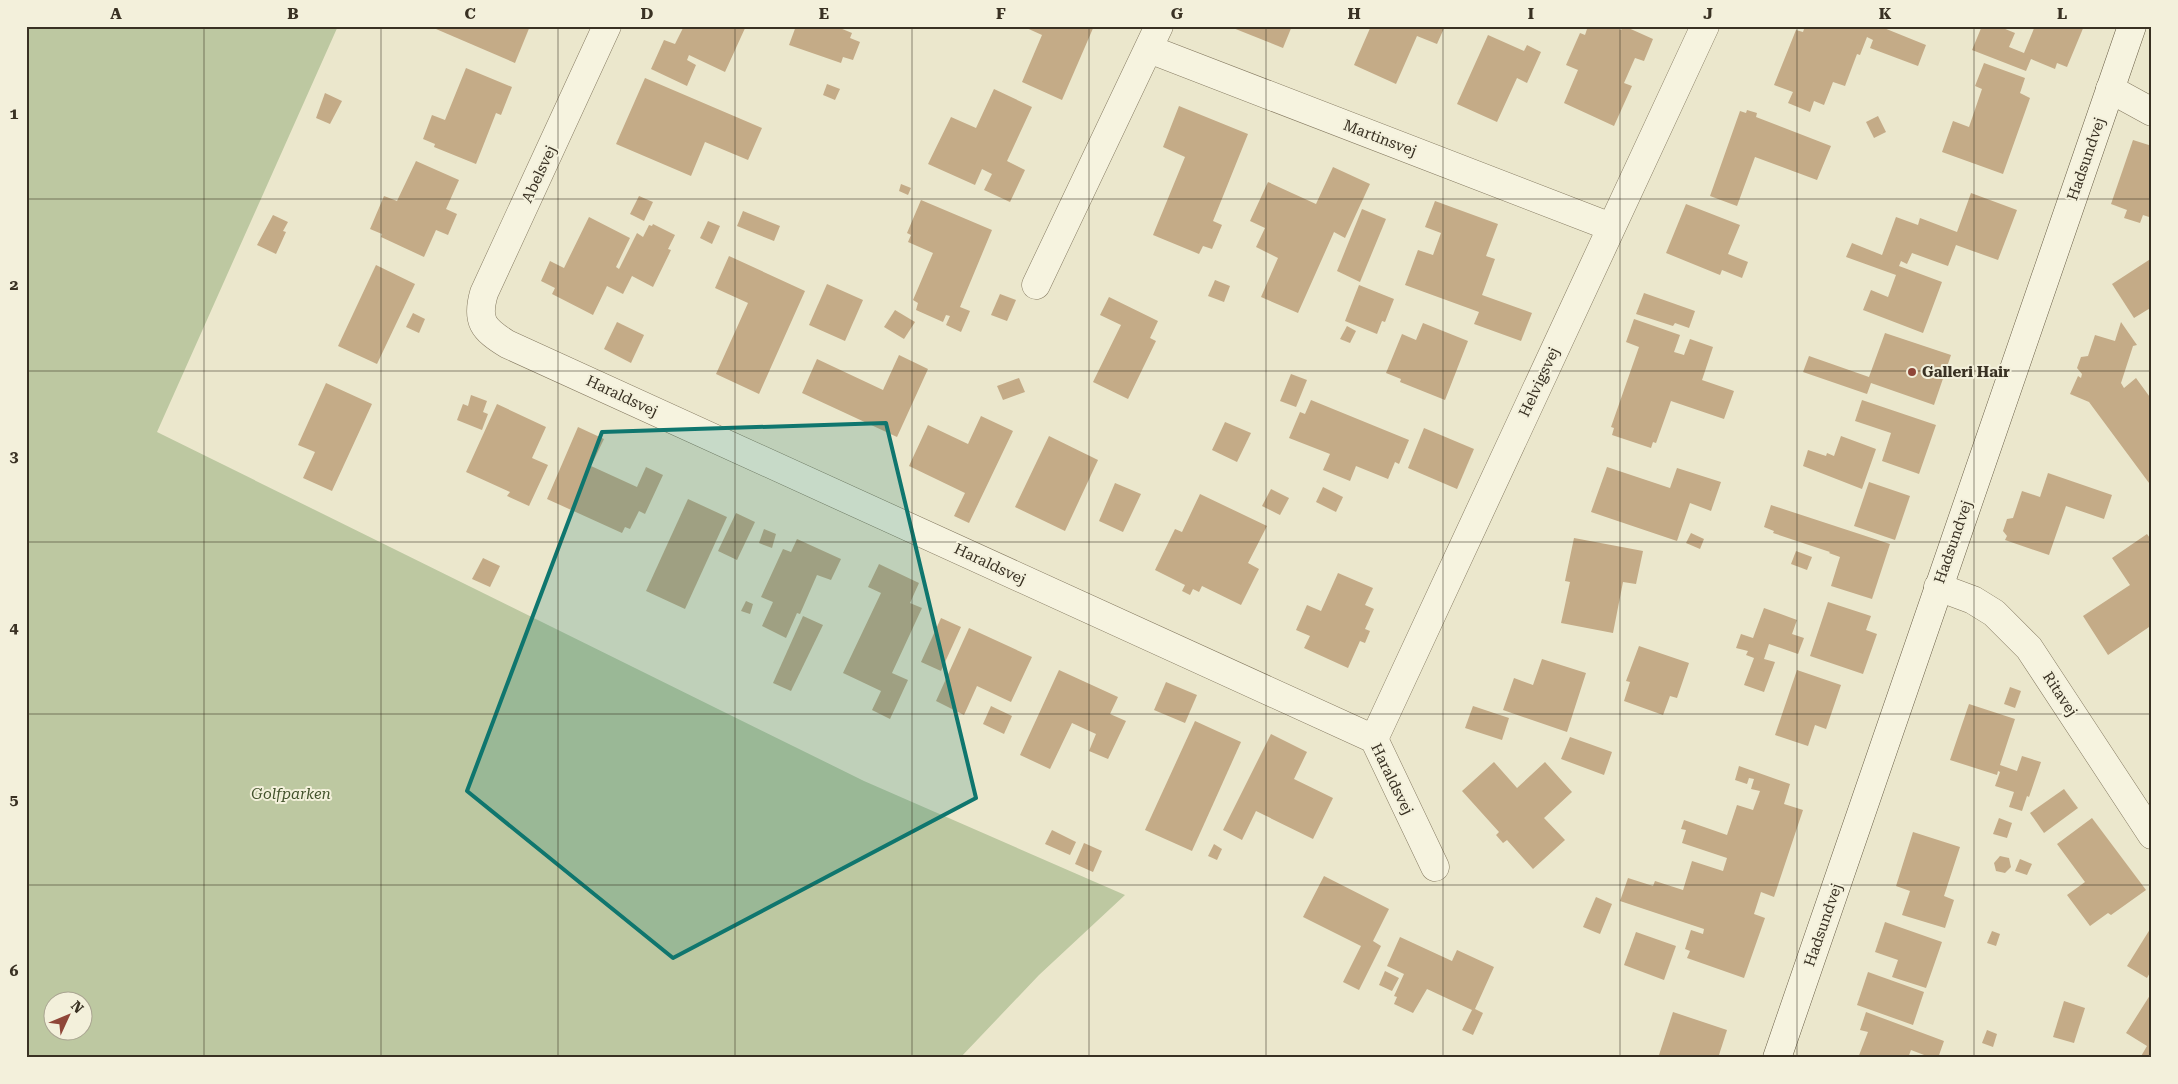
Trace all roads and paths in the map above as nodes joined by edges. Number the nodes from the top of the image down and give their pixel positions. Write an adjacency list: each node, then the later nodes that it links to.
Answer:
1 (608, 26): 9 (street, Abelsvej)
2 (1705, 26): 7 (street, Helvigsvej)
3 (2132, 26): 5 (street, Hadsundvej)
4 (1154, 38): 7 (street, Martinsvej); 8 (street, Martinsvej)
5 (2110, 89): 6 (street); 10 (street, Hadsundvej)
6 (2152, 112)
7 (1611, 226): 11 (street, Helvigsvej)
8 (1036, 285)
9 (483, 324): 11 (street, Haraldsvej)
10 (1938, 587): 12 (street, Ritavej); 14 (street, Hadsundvej)
11 (1374, 739): 13 (street, Haraldsvej)
12 (2152, 835)
13 (1435, 866)
14 (1778, 1058)

